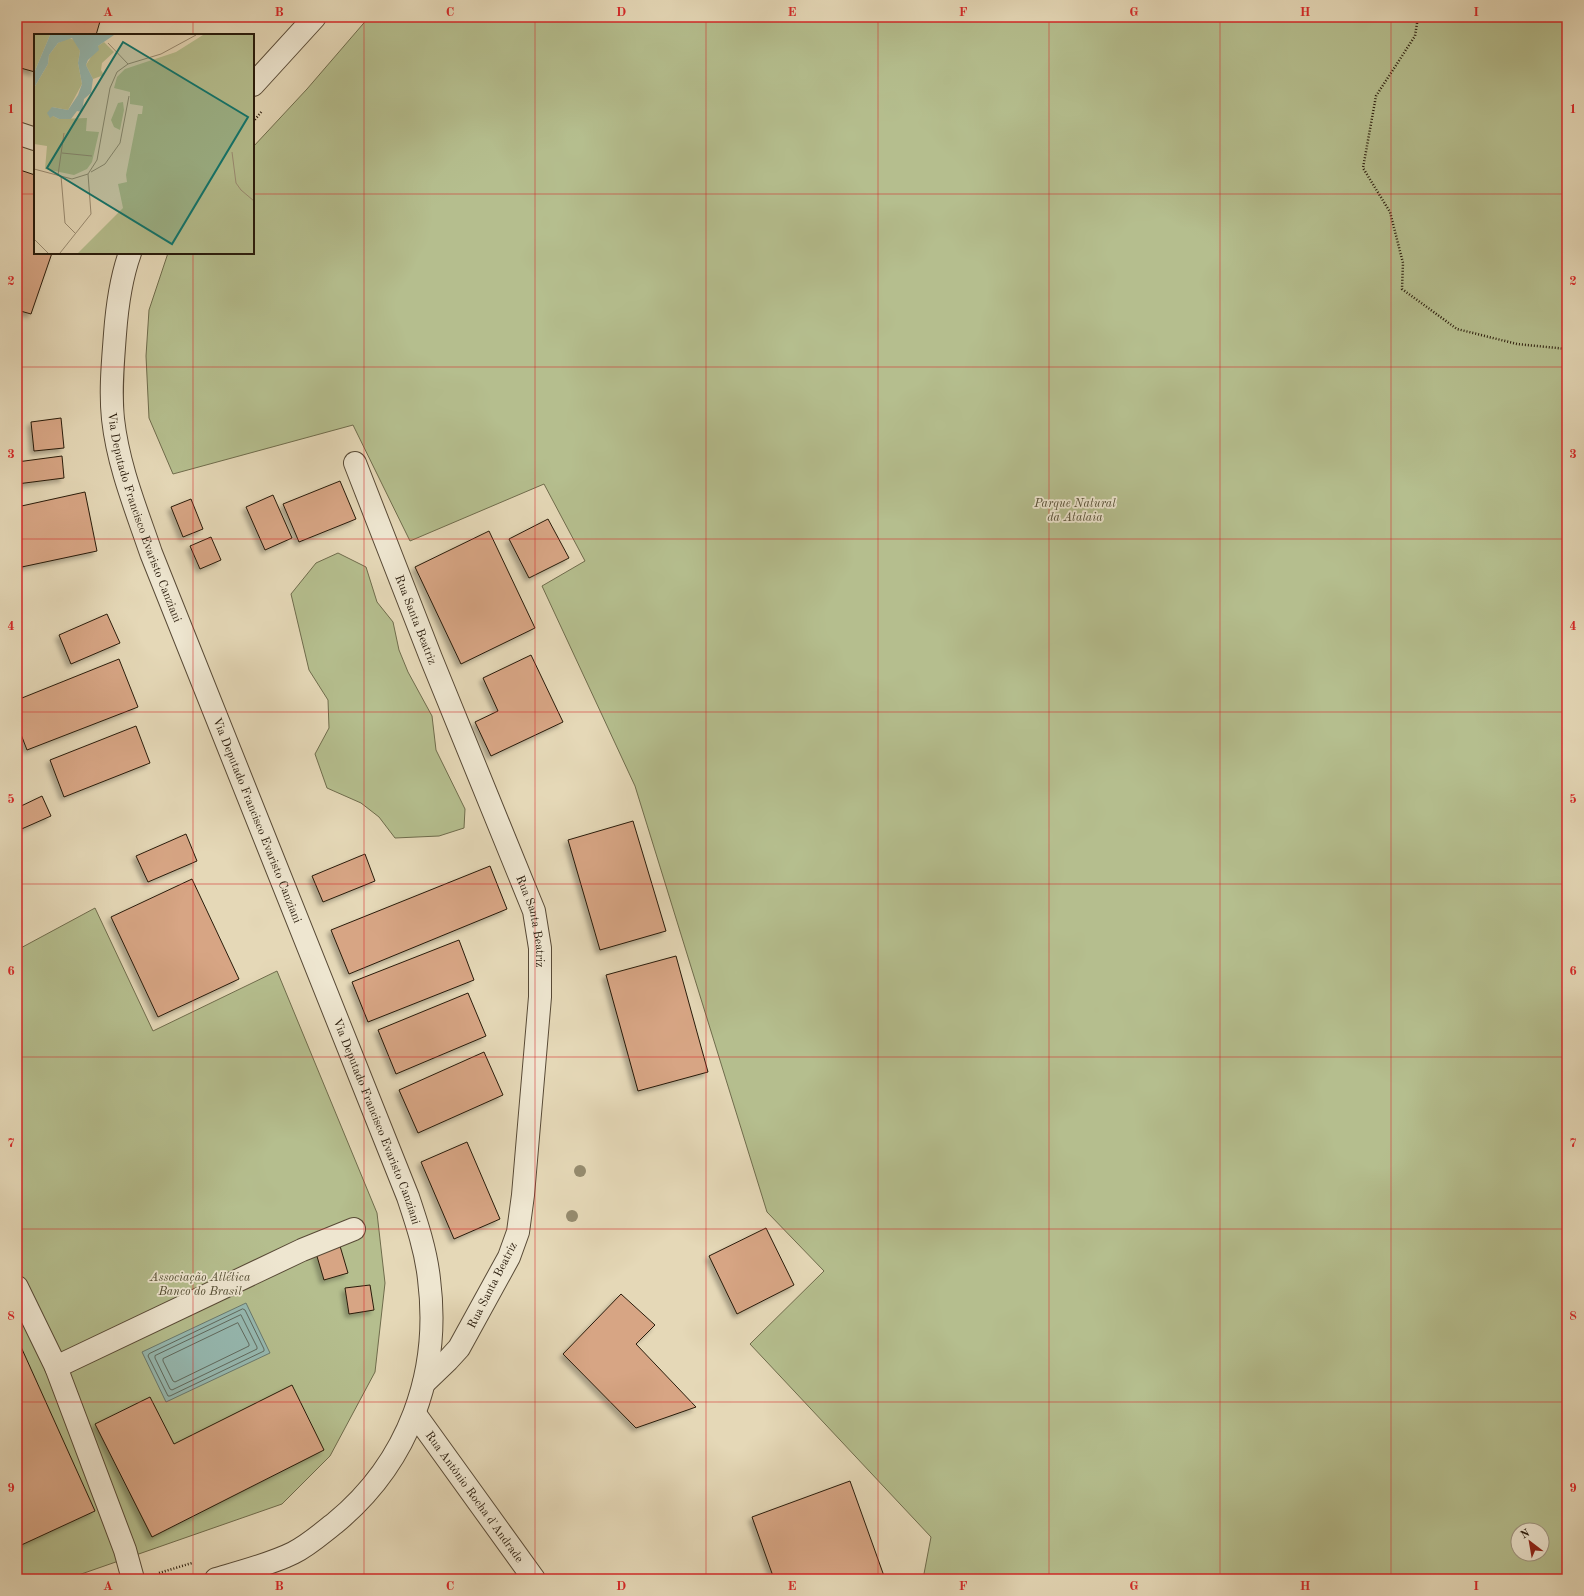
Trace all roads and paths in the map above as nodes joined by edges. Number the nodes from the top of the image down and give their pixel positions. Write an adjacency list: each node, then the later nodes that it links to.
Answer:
1 (315, 17): 3 (street)
2 (1418, 17): 7 (path)
3 (254, 84)
4 (17, 133): 5 (street)
5 (34, 139)
6 (130, 254): 12 (street, Via Deputado Francisco Evaristo Canziani)
7 (1567, 349)
8 (355, 463): 12 (street, Rua Santa Beatriz)
9 (354, 1229): 11 (street)
10 (17, 1287): 11 (street)
11 (56, 1368): 14 (street)
12 (424, 1383): 13 (street, Via Deputado Francisco Evaristo Canziani)
13 (415, 1414): 15 (street, Via Deputado Francisco Evaristo Canziani); 16 (street, Rua Antônio Rocha d'Andrade)
14 (134, 1579)
15 (216, 1579)
16 (534, 1579)

